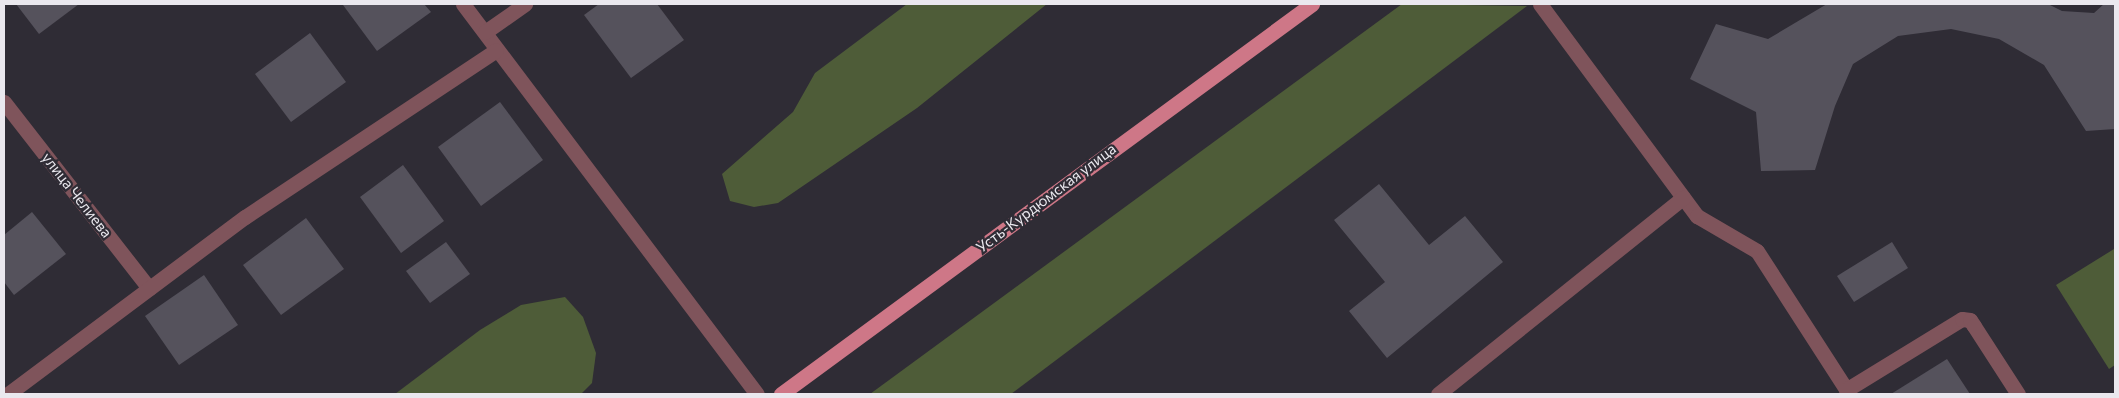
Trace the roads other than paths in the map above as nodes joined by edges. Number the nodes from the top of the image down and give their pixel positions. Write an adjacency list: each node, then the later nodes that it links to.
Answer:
1 (463, 4): 5 (street)
2 (525, 4): 5 (street)
3 (1312, 4): 13 (main road, Усть-Курдюмская улица)
4 (1540, 4): 8 (street)
5 (485, 32): 6 (street)
6 (496, 50): 9 (street); 12 (street)
7 (4, 102): 9 (street, улица Челиева)
8 (1683, 198): 10 (street); 14 (street)
9 (149, 288): 11 (street)
10 (1848, 392): 15 (street)
11 (8, 394)
12 (756, 394)
13 (781, 394)
14 (1438, 394)
15 (2018, 394)

